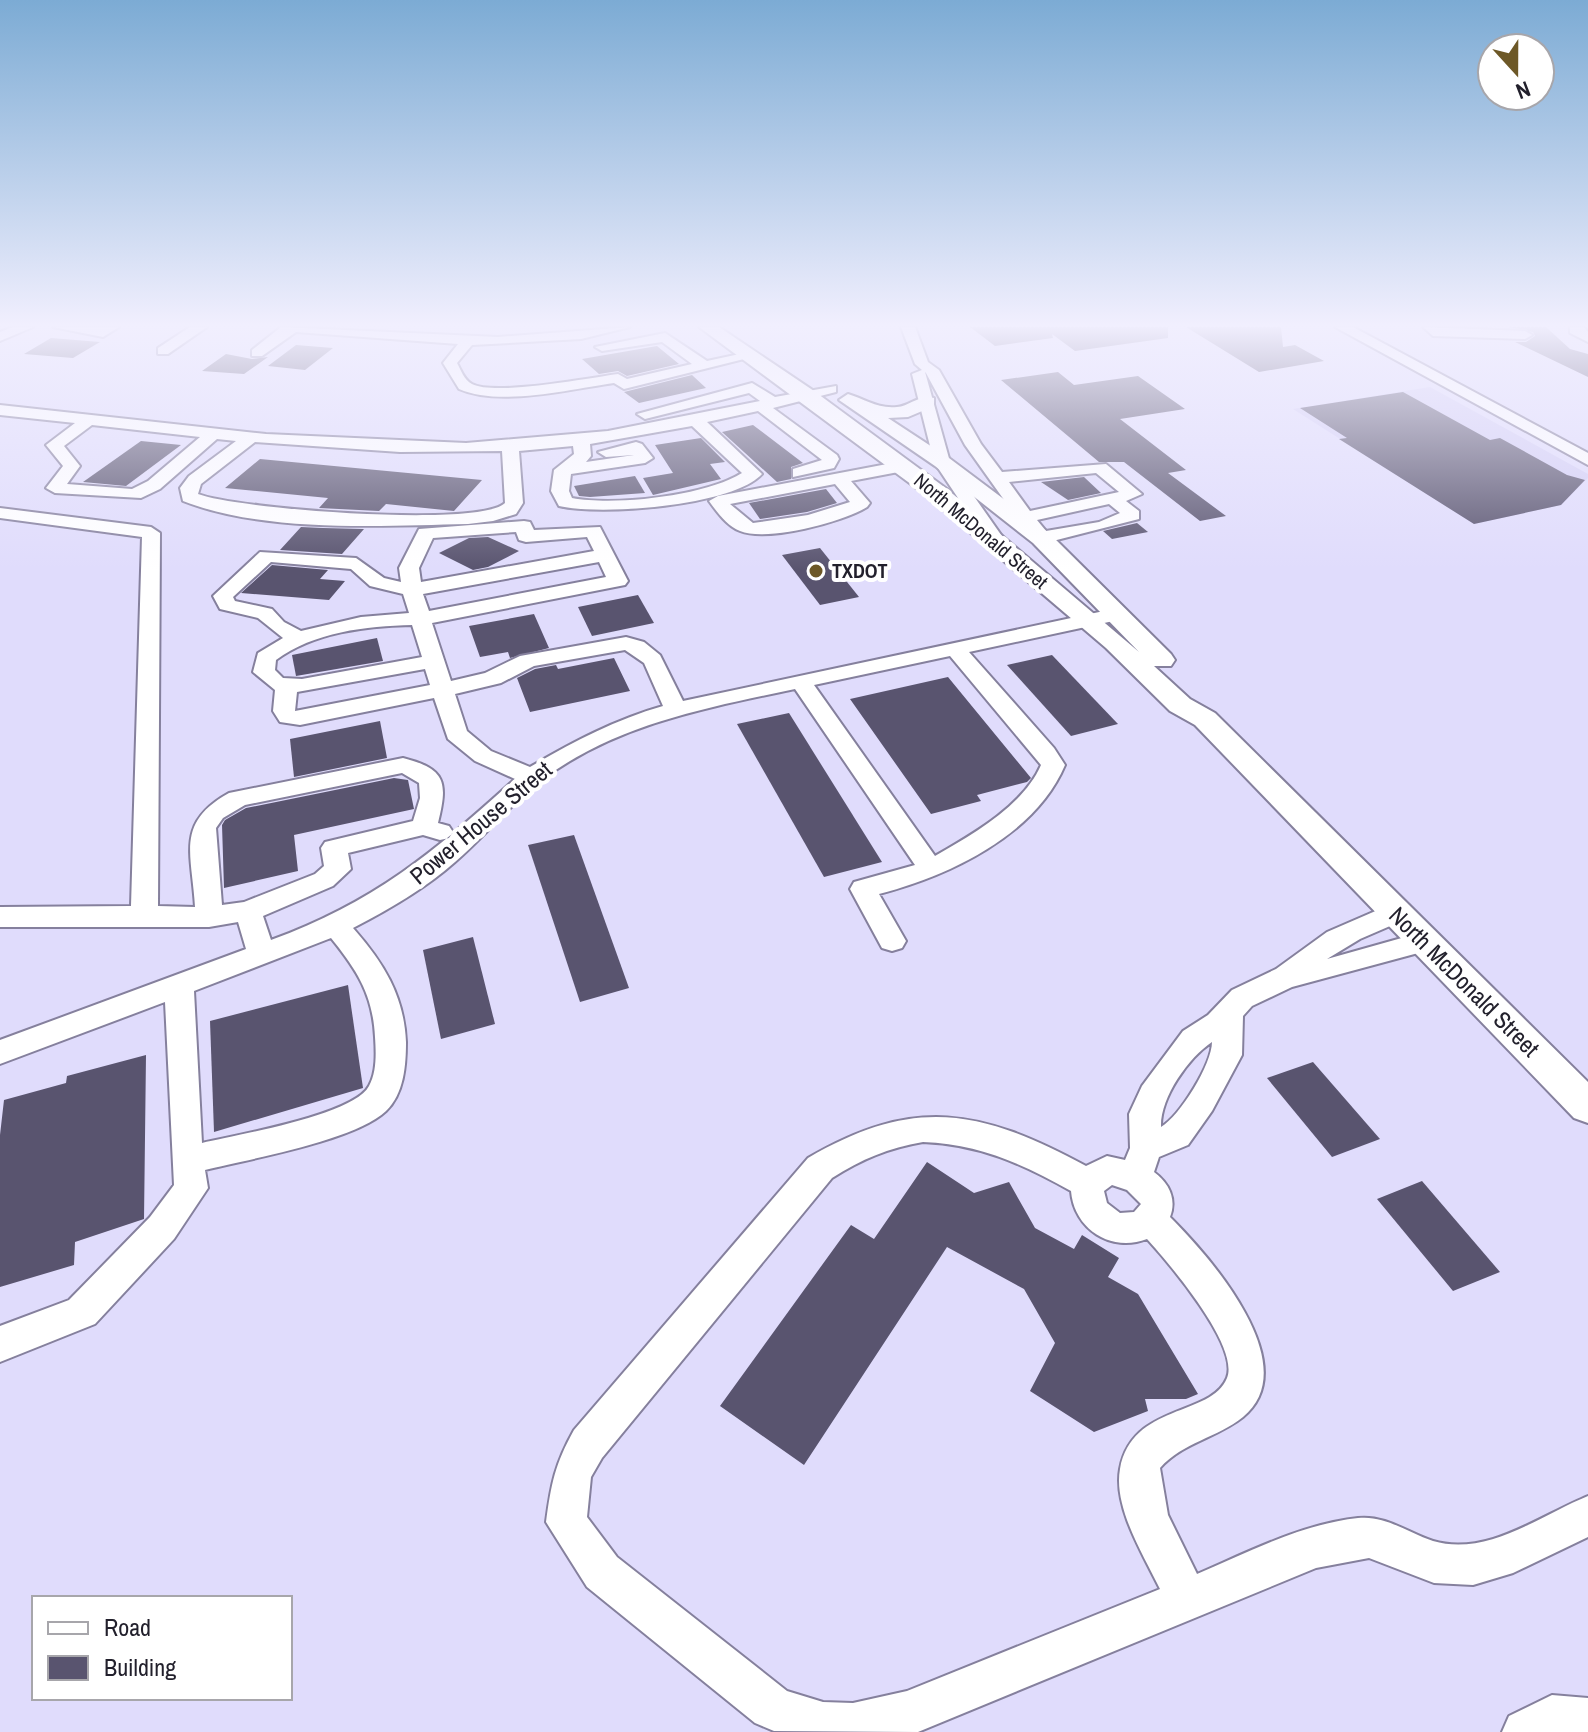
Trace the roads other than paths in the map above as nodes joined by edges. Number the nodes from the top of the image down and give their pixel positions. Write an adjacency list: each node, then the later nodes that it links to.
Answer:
1 (640, 408): 14 (street)
2 (751, 408): 13 (street)
3 (771, 408): 25 (street)
4 (824, 408): 21 (main road, North McDonald Street)
5 (860, 408): 11 (main road, North McDonald Street)
6 (913, 408): 11 (main road)
7 (928, 408): 20 (street)
8 (954, 408): 26 (street)
9 (1491, 408): 19 (street)
10 (0, 410): 12 (street)
11 (863, 410): 20 (main road, North McDonald Street)
12 (90, 419): 15 (street); 15 (street)
13 (696, 421): 14 (street); 25 (street)
14 (662, 428): 18 (street)
15 (216, 431): 16 (street)
16 (254, 435): 17 (street); 17 (street)
17 (510, 446): 18 (street)
18 (582, 448): 23 (street); 23 (street)
19 (1588, 460)
20 (942, 462): 31 (main road, North McDonald Street); 32 (street)
21 (903, 466): 27 (street); 32 (main road, North McDonald Street)
22 (1588, 468): 24 (street)
23 (563, 470): 25 (street)
24 (1568, 471)
25 (753, 474)
26 (996, 478): 28 (street); 30 (street)
27 (840, 479): 27 (street)
28 (1112, 498): 30 (street); 31 (street)
29 (0, 513): 52 (street)
30 (1026, 517): 31 (street)
31 (1041, 538): 35 (main road, North McDonald Street)
32 (997, 542): 37 (main road, North McDonald Street)
33 (605, 555): 34 (street); 34 (street); 36 (street)
34 (412, 590): 36 (street); 38 (street)
35 (1118, 614): 37 (street, Power House Street); 45 (main road, North McDonald Street)
36 (421, 619): 38 (street); 40 (street)
37 (1089, 620): 39 (street, Power House Street); 45 (main road, North McDonald Street)
38 (297, 637): 42 (street)
39 (954, 648): 41 (street, Power House Street); 49 (street)
40 (433, 661): 42 (street); 43 (street)
41 (800, 681): 44 (street, Power House Street); 49 (street)
42 (287, 685): 43 (street)
43 (441, 689): 44 (street); 46 (street)
44 (675, 708): 46 (street, Power House Street)
45 (1205, 719): 51 (main road, North McDonald Street)
46 (531, 777): 48 (street, Power House Street)
47 (424, 827): 48 (street); 50 (street); 54 (street)
48 (462, 840): 55 (street, Power House Street)
49 (931, 869): 56 (street)
50 (248, 911): 54 (street); 58 (street)
51 (1394, 913): 57 (main road, North McDonald Street); 59 (street)
52 (144, 915): 53 (street); 54 (street)
53 (0, 917)
54 (209, 917)
55 (335, 925): 58 (street, Power House Street); 64 (street)
56 (892, 941)
57 (1423, 942): 59 (street); 63 (main road, North McDonald Street)
58 (262, 955): 60 (street, Power House Street)
59 (1286, 977): 61 (street)
60 (179, 986): 62 (street, Power House Street); 64 (street)
61 (1228, 1012): 65 (street); 65 (street)
62 (0, 1052)
63 (1588, 1107)
64 (188, 1160): 68 (street)
65 (1141, 1162): 66 (street); 67 (street)
66 (1089, 1185): 67 (street); 70 (street)
67 (1151, 1220): 70 (street)
68 (0, 1344)
69 (1588, 1516): 70 (street)
70 (1187, 1599)
71 (1588, 1721): 72 (street)
72 (1525, 1732)

